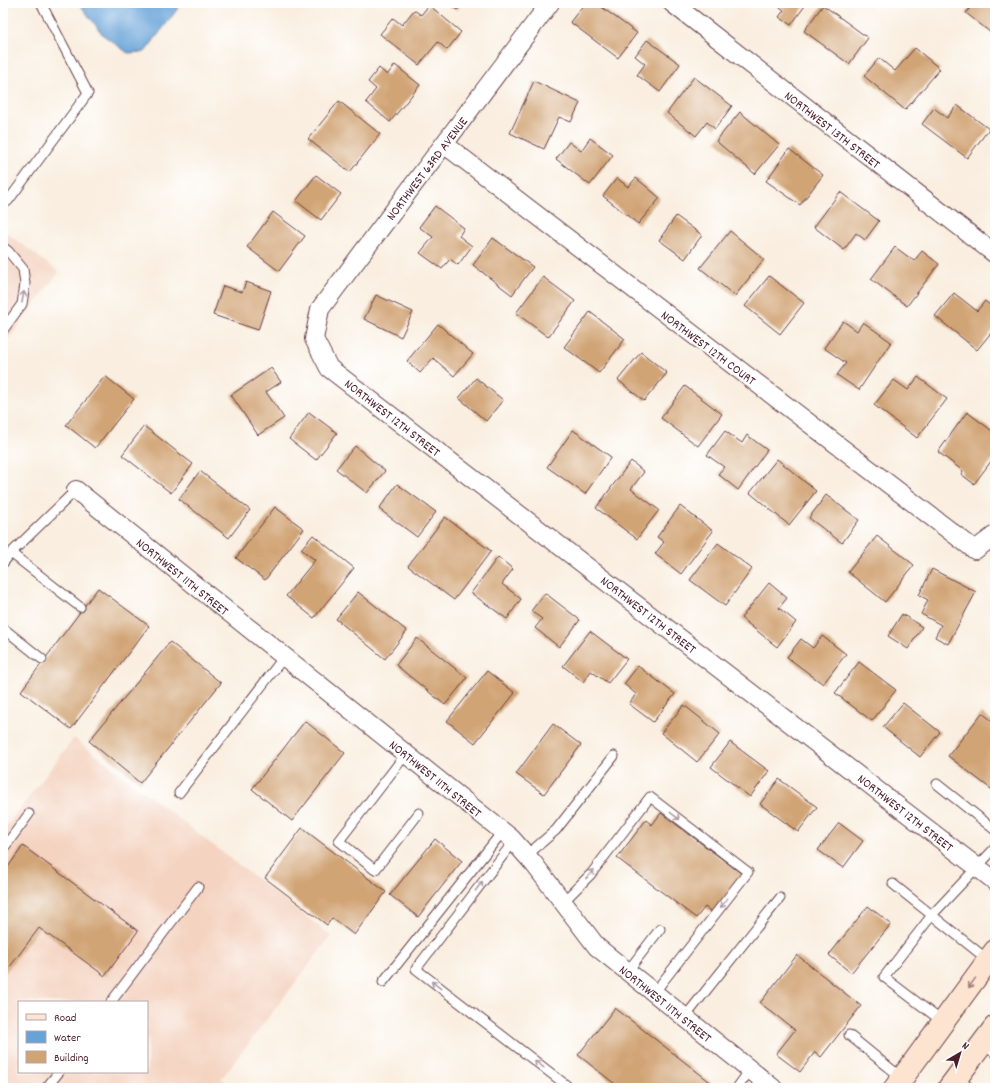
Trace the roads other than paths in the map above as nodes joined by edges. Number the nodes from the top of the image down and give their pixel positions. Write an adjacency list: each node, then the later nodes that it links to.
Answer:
1 (41, 3): 5 (lane)
2 (550, 3): 4 (street, NORTHWEST 63RD AVENUE)
3 (672, 3): 7 (street, NORTHWEST 13TH STREET)
4 (444, 144): 9 (street, NORTHWEST 63RD AVENUE); 11 (street, NORTHWEST 12TH COURT)
5 (3, 198)
6 (3, 247): 8 (lane, one-way to 6)
7 (995, 254)
8 (3, 330)
9 (314, 339): 29 (street, NORTHWEST 12TH STREET)
10 (76, 490): 12 (lane); 16 (street, NORTHWEST 11TH STREET)
11 (995, 535)
12 (11, 553): 13 (lane); 14 (lane)
13 (3, 563)
14 (80, 607)
15 (3, 628): 17 (lane)
16 (284, 657): 18 (street, NORTHWEST 11TH STREET); 21 (lane)
17 (42, 659)
18 (406, 754): 22 (lane); 25 (street, NORTHWEST 11TH STREET)
19 (614, 756): 28 (lane)
20 (937, 784): 24 (lane)
21 (179, 793)
22 (419, 813)
23 (29, 814): 27 (lane)
24 (995, 830)
25 (508, 836): 28 (street, NORTHWEST 11TH STREET); 39 (lane); 51 (lane, one-way to 25)
26 (995, 848): 29 (lane)
27 (3, 849)
28 (526, 856): 34 (street, NORTHWEST 11TH STREET)
29 (977, 867): 30 (street, NORTHWEST 12TH STREET); 35 (lane)
30 (995, 881)
31 (893, 884): 35 (lane)
32 (198, 887): 41 (lane)
33 (780, 898): 42 (lane)
34 (563, 902): 38 (street, NORTHWEST 11TH STREET); 40 (lane, one-way to 40)
35 (932, 915): 37 (lane); 43 (lane)
36 (660, 929): 38 (lane)
37 (992, 956): 43 (street, one-way to 43)
38 (627, 972): 40 (street, NORTHWEST 11TH STREET)
39 (383, 982)
40 (654, 993): 42 (street, NORTHWEST 11TH STREET)
41 (112, 1001)
42 (685, 1017): 46 (street, NORTHWEST 11TH STREET)
43 (943, 1022): 48 (street)
44 (849, 1036): 48 (lane)
45 (991, 1041): 49 (street)
46 (750, 1070): 52 (lane); 53 (street, NORTHWEST 11TH STREET)
47 (58, 1073): 50 (lane)
48 (898, 1083)
49 (958, 1085)
50 (46, 1088)
51 (570, 1088)
52 (737, 1088)
53 (773, 1088)

